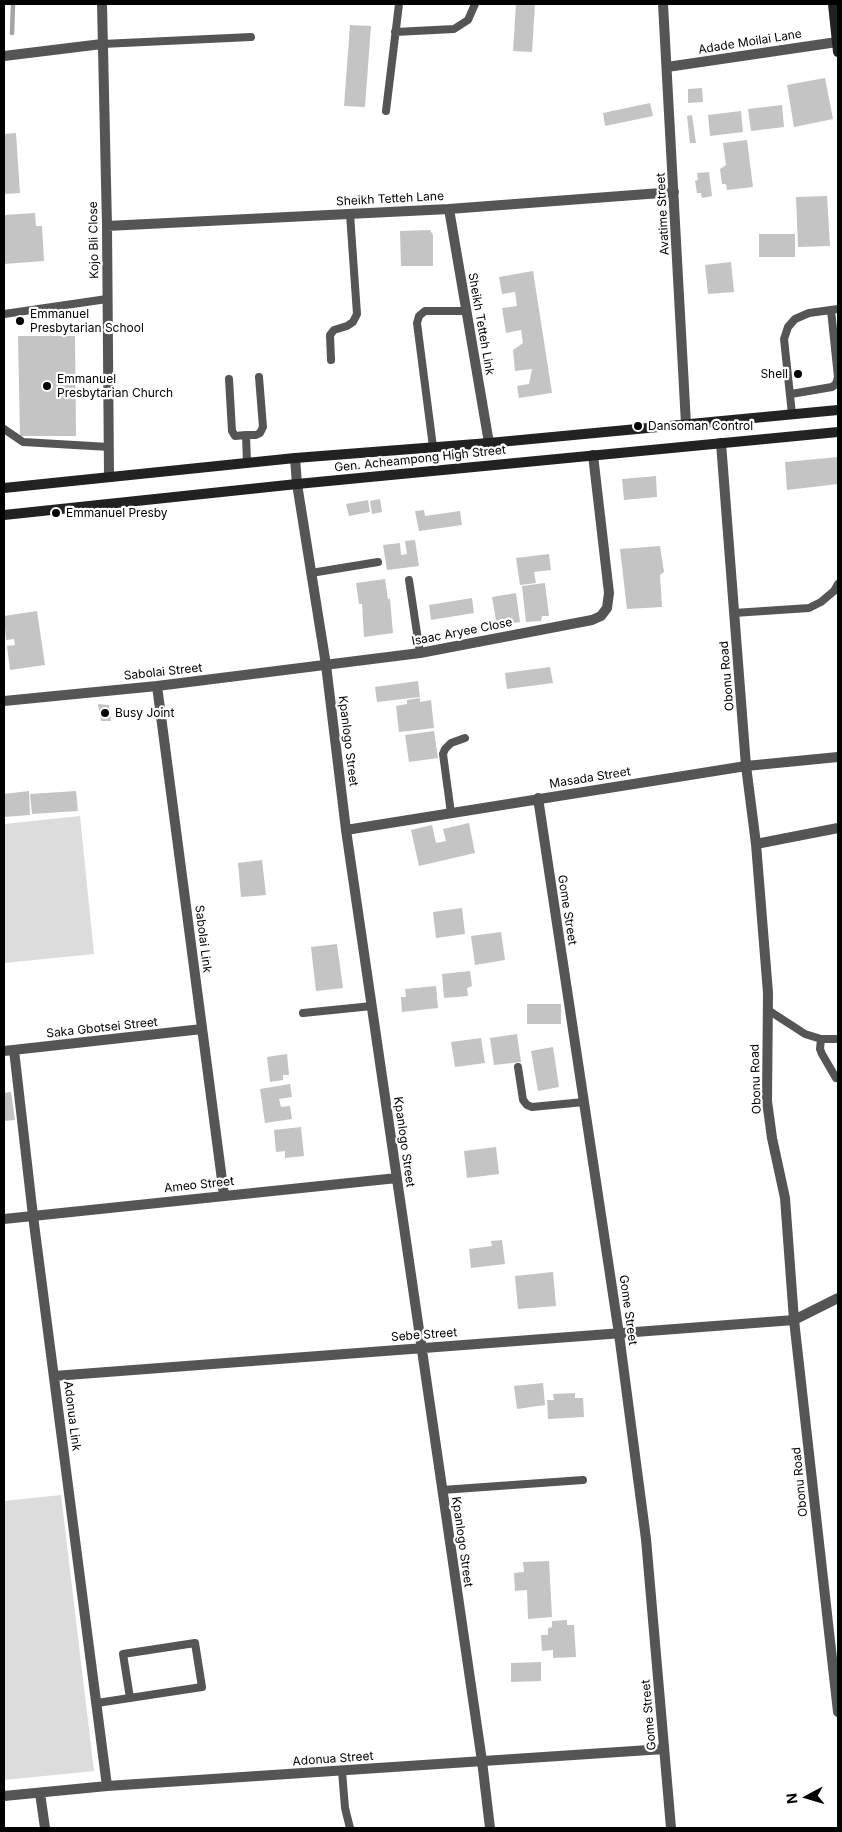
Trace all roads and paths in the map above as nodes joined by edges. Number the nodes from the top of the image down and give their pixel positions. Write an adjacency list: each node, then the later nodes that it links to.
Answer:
1 (102, 4): 8 (street, Kojo Bli Close)
2 (399, 4): 6 (lane)
3 (475, 4): 6 (lane)
4 (663, 4): 11 (street, Avatime Street)
5 (833, 4): 9 (main road)
6 (395, 32): 12 (lane)
7 (251, 37): 8 (lane)
8 (102, 44): 10 (street); 16 (street, Kojo Bli Close)
9 (838, 47): 11 (street, Adade Moilai Lane)
10 (6, 56)
11 (667, 67): 13 (street, Avatime Street)
12 (386, 111)
13 (674, 192): 14 (street, Sheikh Tetteh Lane); 28 (street, Avatime Street)
14 (449, 209): 15 (street, Sheikh Tetteh Lane); 19 (street, Sheikh Tetteh Link)
15 (350, 214): 16 (street, Sheikh Tetteh Lane); 21 (lane)
16 (107, 226): 17 (street, Kojo Bli Close)
17 (107, 299): 20 (lane); 34 (street, Kojo Bli Close)
18 (835, 310): 23 (lane); 25 (lane)
19 (466, 311): 33 (street, Sheikh Tetteh Link); 35 (lane)
20 (4, 314)
21 (331, 360)
22 (259, 377): 31 (lane)
23 (838, 377): 25 (lane)
24 (229, 379): 31 (lane)
25 (791, 394): 27 (lane)
26 (838, 410): 27 (main road, Gen. Acheampong High Street)
27 (792, 414): 28 (main road, Gen. Acheampong High Street)
28 (686, 424): 33 (main road, Gen. Acheampong High Street)
29 (4, 429): 34 (lane)
30 (838, 432): 32 (main road, Gen. Acheampong High Street)
31 (246, 435): 38 (lane)
32 (720, 442): 36 (main road, Gen. Acheampong High Street); 47 (street, Obonu Road)
33 (489, 443): 35 (main road, Gen. Acheampong High Street)
34 (109, 447): 39 (street, Kojo Bli Close)
35 (433, 447): 37 (main road, Gen. Acheampong High Street)
36 (592, 455): 40 (main road, Gen. Acheampong High Street); 48 (street, Isaac Aryee Close)
37 (296, 458): 38 (main road, Gen. Acheampong High Street); 40 (street, Kpanlogo Street)
38 (247, 463): 39 (main road, Gen. Acheampong High Street)
39 (109, 476): 41 (main road, Gen. Acheampong High Street)
40 (297, 484): 42 (main road, Gen. Acheampong High Street); 44 (street, Kpanlogo Street)
41 (4, 488)
42 (4, 515)
43 (378, 562): 44 (lane)
44 (311, 574): 49 (street, Kpanlogo Street)
45 (409, 580): 48 (lane)
46 (838, 584): 47 (lane)
47 (734, 613): 54 (street, Obonu Road)
48 (420, 653): 49 (street, Isaac Aryee Close)
49 (326, 665): 50 (street, Sabolai Street); 58 (street, Kpanlogo Street)
50 (157, 686): 51 (street, Sabolai Street); 63 (street, Sabolai Link)
51 (4, 701)
52 (465, 738): 56 (lane)
53 (838, 757): 54 (street, Masada Street)
54 (746, 766): 55 (street, Masada Street); 59 (street, Obonu Road)
55 (538, 798): 56 (street, Masada Street); 69 (street, Gome Street)
56 (451, 813): 58 (street, Masada Street)
57 (838, 828): 59 (street)
58 (346, 830): 60 (street, Kpanlogo Street)
59 (756, 844): 61 (street, Obonu Road)
60 (372, 1006): 62 (lane); 70 (street, Kpanlogo Street)
61 (768, 1010): 64 (lane); 75 (street, Obonu Road)
62 (302, 1013)
63 (202, 1030): 66 (street, Saka Gbotsei Street); 71 (street, Sabolai Link)
64 (821, 1039): 65 (lane); 68 (lane)
65 (838, 1039)
66 (9, 1050): 72 (street, Adonua Link)
67 (518, 1067): 69 (lane)
68 (836, 1078)
69 (584, 1102): 76 (street, Gome Street)
70 (397, 1178): 71 (street, Ameo Street); 77 (street, Kpanlogo Street)
71 (224, 1195): 72 (street, Ameo Street)
72 (33, 1216): 73 (street, Ameo Street); 78 (street, Adonua Link)
73 (4, 1219)
74 (838, 1298): 75 (street)
75 (794, 1320): 76 (street, Sebe Street); 83 (street, Obonu Road)
76 (619, 1334): 77 (street, Sebe Street); 84 (street, Gome Street)
77 (421, 1348): 78 (street, Sebe Street); 80 (street, Kpanlogo Street)
78 (54, 1376): 82 (street, Adonua Link)
79 (583, 1480): 80 (lane)
80 (442, 1490): 85 (street, Kpanlogo Street)
81 (130, 1698): 81 (lane); 82 (lane)
82 (97, 1703): 87 (street, Adonua Link)
83 (838, 1712)
84 (664, 1749): 85 (street, Adonua Street); 93 (street, Gome Street)
85 (482, 1761): 86 (street, Adonua Street); 92 (street, Kpanlogo Street)
86 (342, 1770): 87 (street, Adonua Street); 91 (lane)
87 (108, 1786): 88 (street, Adonua Street)
88 (40, 1793): 89 (street, Adonua Street); 90 (street)
89 (4, 1796)
90 (45, 1828)
91 (350, 1828)
92 (490, 1828)
93 (671, 1828)

